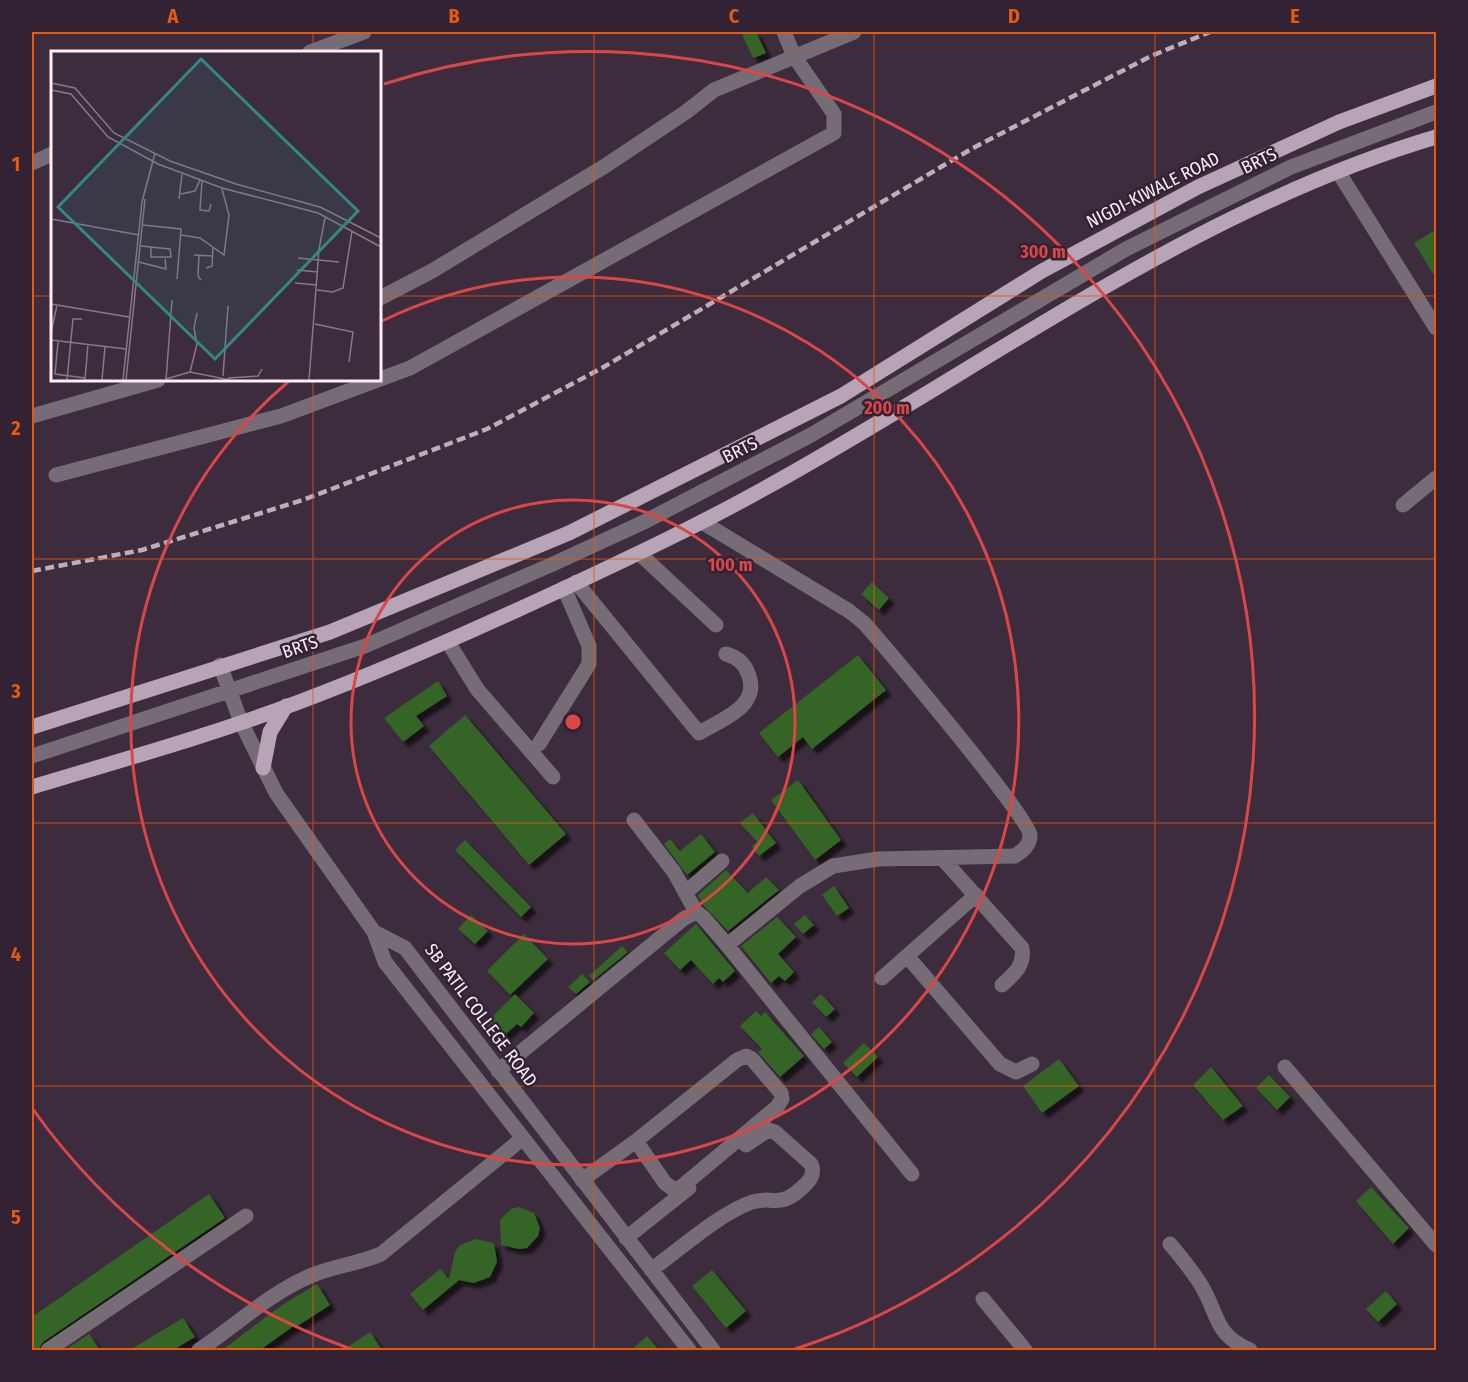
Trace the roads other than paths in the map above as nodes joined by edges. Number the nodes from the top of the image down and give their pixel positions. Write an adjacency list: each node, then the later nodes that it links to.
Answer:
1 (364, 32): 4 (street)
2 (784, 32): 5 (street)
3 (854, 32): 5 (street)
4 (313, 51)
5 (794, 56): 12 (street); 14 (street)
6 (1437, 86): 27 (main road, NIGDI-KIWALE ROAD)
7 (1437, 112): 28 (street, BRTS)
8 (1437, 137): 11 (main road)
9 (51, 154): 10 (street)
10 (32, 163)
11 (1339, 173): 13 (street); 21 (main road)
12 (381, 297)
13 (1437, 328)
14 (381, 379)
15 (154, 381): 17 (street)
16 (375, 381): 18 (street)
17 (32, 416)
18 (56, 476)
19 (1437, 478): 20 (street)
20 (1403, 505)
21 (702, 522): 22 (main road); 38 (street)
22 (639, 553): 23 (main road); 24 (street)
23 (570, 585): 25 (main road); 26 (street); 32 (street)
24 (716, 625)
25 (448, 642): 29 (main road); 35 (street)
26 (726, 654)
27 (220, 665): 28 (street); 31 (main road, NIGDI-KIWALE ROAD)
28 (229, 691): 30 (street); 33 (street, BRTS)
29 (286, 706): 30 (main road); 34 (main road)
30 (241, 722): 34 (street); 36 (main road)
31 (32, 727)
32 (539, 744)
33 (32, 756)
34 (263, 768): 43 (street)
35 (553, 777)
36 (32, 787)
37 (634, 820): 40 (street)
38 (942, 858): 41 (street); 44 (street)
39 (722, 861): 40 (street)
40 (686, 892): 42 (street)
41 (976, 895): 45 (street); 47 (street)
42 (696, 912): 44 (street); 50 (street)
43 (374, 932): 50 (street, SB PATIL COLLEGE ROAD); 51 (street)
44 (726, 945): 53 (street)
45 (907, 956): 46 (street); 48 (street)
46 (882, 978)
47 (1002, 986)
48 (1032, 1064)
49 (1285, 1067): 58 (street)
50 (498, 1071): 54 (street, SB PATIL COLLEGE ROAD)
51 (523, 1138): 62 (street); 63 (street)
52 (636, 1141): 52 (street); 54 (street)
53 (912, 1174)
54 (582, 1180): 56 (street, SB PATIL COLLEGE ROAD)
55 (246, 1216): 61 (street)
56 (626, 1238): 59 (street, SB PATIL COLLEGE ROAD); 59 (street)
57 (1170, 1244): 66 (street)
58 (1437, 1245)
59 (651, 1270): 64 (street, SB PATIL COLLEGE ROAD)
60 (983, 1299): 65 (street)
61 (48, 1350)
62 (199, 1350)
63 (689, 1350)
64 (712, 1350)
65 (1025, 1350)
66 (1250, 1350)

